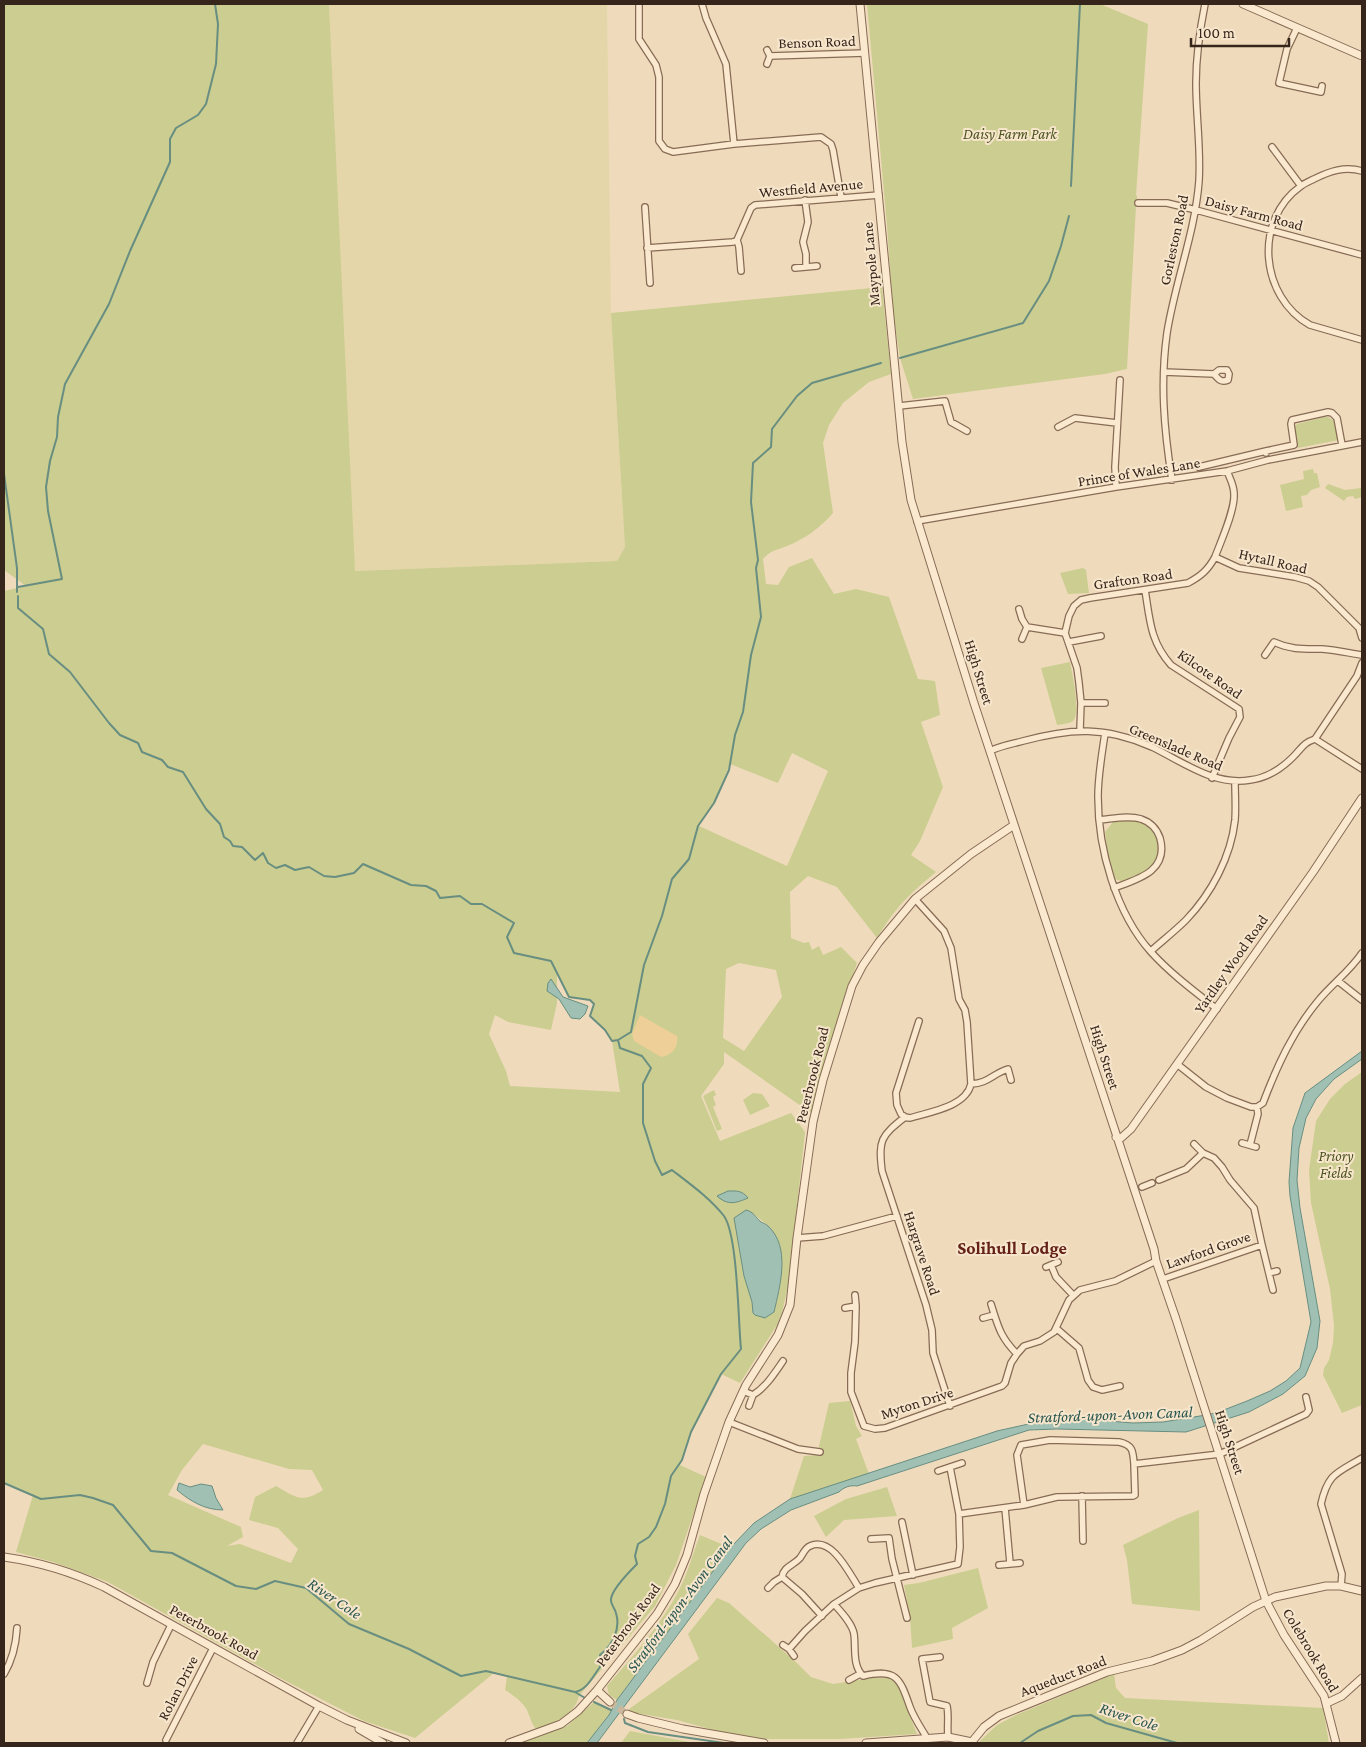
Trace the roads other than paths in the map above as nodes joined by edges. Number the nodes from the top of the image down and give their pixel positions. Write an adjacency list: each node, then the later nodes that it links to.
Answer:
1 (639, 4): 11 (street)
2 (702, 4): 11 (street)
3 (860, 4): 7 (street, Maypole Lane)
4 (1205, 4): 20 (street, Gorleston Road)
5 (1243, 4): 6 (street)
6 (1297, 28): 8 (street); 10 (street)
7 (865, 53): 9 (street, Benson Road); 15 (street, Maypole Lane)
8 (1362, 56)
9 (767, 64)
10 (1322, 86)
11 (734, 144): 16 (street)
12 (1272, 147): 14 (street)
13 (1362, 171): 14 (street)
14 (1301, 186): 21 (street)
15 (879, 195): 16 (street, Westfield Avenue); 34 (street, Maypole Lane)
16 (841, 197): 17 (street, Westfield Avenue)
17 (805, 200): 22 (street, Westfield Avenue); 26 (street)
18 (1138, 203): 20 (street, Daisy Farm Road)
19 (645, 207): 23 (street)
20 (1196, 210): 21 (street, Daisy Farm Road); 31 (street, Gorleston Road)
21 (1271, 230): 24 (street, Daisy Farm Road); 30 (street)
22 (737, 240): 23 (street); 28 (street)
23 (647, 248): 29 (street)
24 (1362, 255)
25 (816, 266): 26 (street)
26 (806, 267): 27 (street)
27 (794, 268)
28 (741, 271)
29 (650, 283)
30 (1362, 340)
31 (1164, 372): 32 (street); 44 (street, Gorleston Road)
32 (1214, 374)
33 (1120, 380): 35 (street)
34 (899, 406): 37 (street); 46 (street, Maypole Lane)
35 (1117, 423): 36 (street); 45 (street)
36 (1058, 427)
37 (968, 430)
38 (1362, 442): 39 (street, Prince of Wales Lane)
39 (1342, 445): 40 (street); 41 (street, Prince of Wales Lane)
40 (1266, 451): 41 (street); 42 (street)
41 (1268, 460): 43 (street, Prince of Wales Lane)
42 (1199, 466)
43 (1226, 471): 44 (street, Prince of Wales Lane); 47 (street, Hytall Road)
44 (1172, 480): 45 (street, Prince of Wales Lane)
45 (1116, 487): 46 (street, Prince of Wales Lane)
46 (918, 521): 64 (street, High Street)
47 (1215, 557): 48 (street, Grafton Road); 53 (street, Hytall Road)
48 (1145, 590): 51 (street, Grafton Road); 66 (street, Kilcote Road)
49 (1019, 609): 50 (street)
50 (1027, 627): 51 (street); 54 (street)
51 (1065, 633): 55 (street)
52 (1101, 636): 55 (street)
53 (1362, 638)
54 (1022, 640)
55 (1069, 642): 59 (street)
56 (1266, 655): 57 (street)
57 (1362, 655)
58 (1362, 663): 63 (street)
59 (1081, 703): 60 (street); 61 (street)
60 (1105, 703)
61 (1080, 730): 62 (street, Greenslade Road); 64 (street, Greenslade Road)
62 (1105, 733): 66 (street, Greenslade Road); 69 (street)
63 (1316, 739): 65 (street); 67 (street, Greenslade Road)
64 (990, 751): 70 (street, High Street)
65 (1362, 769)
66 (1212, 778): 67 (street, Greenslade Road)
67 (1235, 782): 73 (street)
68 (1362, 798): 77 (street, Yardley Wood Road)
69 (1099, 820): 71 (street); 71 (street)
70 (1014, 825): 72 (street, Peterbrook Road); 84 (street, High Street)
71 (1114, 888): 73 (street)
72 (915, 899): 81 (street); 92 (street, Peterbrook Road)
73 (1151, 951): 77 (street)
74 (1362, 953): 75 (street)
75 (1338, 981): 76 (street); 82 (street)
76 (1362, 1000)
77 (1217, 1009): 79 (street, Yardley Wood Road)
78 (919, 1022): 83 (street)
79 (1177, 1064): 82 (street); 84 (street, Yardley Wood Road)
80 (1011, 1080): 81 (street)
81 (971, 1084): 83 (street, Hargrave Road)
82 (1257, 1107): 85 (street)
83 (905, 1117): 91 (street, Hargrave Road)
84 (1116, 1138): 94 (street, High Street)
85 (1242, 1143)
86 (1194, 1144): 87 (street, Lawford Grove)
87 (1203, 1154): 88 (street); 93 (street, Lawford Grove)
88 (1159, 1180)
89 (1152, 1182): 90 (street)
90 (1142, 1187)
91 (897, 1216): 92 (street); 115 (street, Hargrave Road)
92 (797, 1238): 111 (street, Peterbrook Road)
93 (1262, 1245): 97 (street, Lawford Grove); 98 (street, Lawford Grove)
94 (1156, 1260): 98 (street, High Street); 101 (street)
95 (1058, 1262): 101 (street)
96 (1277, 1271): 97 (street)
97 (1269, 1273): 99 (street, Lawford Grove)
98 (1163, 1279): 118 (street, High Street)
99 (1273, 1290)
100 (854, 1295): 103 (street, Myton Drive)
101 (1073, 1295): 107 (street)
102 (991, 1304): 105 (street)
103 (856, 1306): 104 (street); 115 (street, Myton Drive)
104 (845, 1308)
105 (994, 1315): 106 (street); 108 (street)
106 (983, 1318)
107 (1056, 1328): 108 (street); 110 (street)
108 (1017, 1354): 115 (street, Myton Drive)
109 (783, 1361): 112 (street)
110 (1120, 1386)
111 (743, 1391): 112 (street); 116 (street, Peterbrook Road)
112 (753, 1395): 114 (street)
113 (1306, 1396): 118 (street)
114 (749, 1406)
115 (950, 1406)
116 (729, 1422): 117 (street); 158 (street, Peterbrook Road)
117 (820, 1452)
118 (1220, 1454): 121 (street); 142 (street, High Street)
119 (1362, 1458): 138 (street)
120 (962, 1463): 122 (street)
121 (1134, 1464): 124 (street); 125 (street)
122 (950, 1467): 123 (street); 127 (street)
123 (938, 1472)
124 (1082, 1496): 125 (street); 130 (street)
125 (1024, 1505): 126 (street)
126 (1005, 1508): 127 (street); 132 (street)
127 (959, 1514): 135 (street)
128 (902, 1522): 135 (street)
129 (871, 1539): 137 (street)
130 (1083, 1540)
131 (4, 1557): 146 (street, Peterbrook Road)
132 (1010, 1563): 133 (street); 134 (street)
133 (1020, 1563)
134 (999, 1565)
135 (913, 1575): 137 (street)
136 (782, 1577): 139 (street); 140 (street); 144 (street)
137 (898, 1579): 140 (street); 145 (street)
138 (1341, 1586): 141 (street, Aqueduct Road); 142 (street, Aqueduct Road)
139 (768, 1588)
140 (859, 1588): 143 (street)
141 (1362, 1591)
142 (1266, 1601): 160 (street, Colebrook Road); 173 (street, Aqueduct Road)
143 (834, 1604): 144 (street); 154 (street)
144 (822, 1616): 150 (street)
145 (907, 1618)
146 (171, 1625): 149 (street, Peterbrook Road); 157 (street)
147 (17, 1628): 153 (street)
148 (783, 1645): 150 (street)
149 (213, 1648): 161 (street, Peterbrook Road); 166 (street, Rolan Drive)
150 (790, 1649): 151 (street)
151 (794, 1656)
152 (940, 1656): 164 (street)
153 (4, 1674)
154 (860, 1674): 156 (street); 165 (street)
155 (1362, 1678): 160 (street)
156 (848, 1680)
157 (147, 1683)
158 (598, 1690): 159 (street); 170 (street, Peterbrook Road)
159 (610, 1702)
160 (1327, 1703): 174 (street, Colebrook Road)
161 (319, 1706): 163 (street, Peterbrook Road); 167 (street)
162 (627, 1714): 171 (street)
163 (347, 1720): 168 (street); 169 (street, Peterbrook Road)
164 (948, 1737): 165 (street, Aqueduct Road); 173 (street, Aqueduct Road)
165 (927, 1738): 172 (street, Aqueduct Road)
166 (166, 1740)
167 (297, 1743)
168 (383, 1743)
169 (406, 1743)
170 (510, 1743)
171 (764, 1743)
172 (866, 1743)
173 (971, 1743)
174 (1336, 1743)

